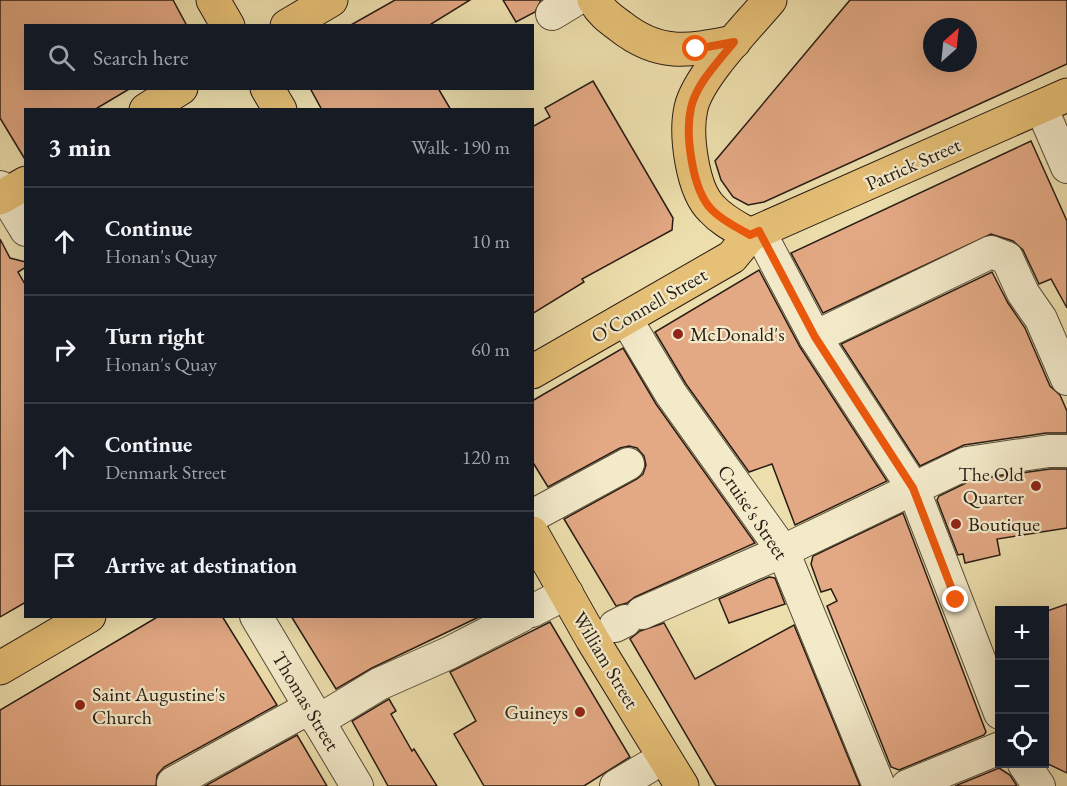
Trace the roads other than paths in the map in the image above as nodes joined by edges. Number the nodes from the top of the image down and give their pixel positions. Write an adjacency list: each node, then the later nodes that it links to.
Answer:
1 (213, 0): 5 (main road)
2 (331, 0): 6 (main road)
3 (594, 0): 7 (main road)
4 (770, 0): 7 (main road)
5 (227, 24)
6 (290, 24)
7 (734, 42): 16 (main road)
8 (178, 90): 11 (main road)
9 (268, 90): 12 (main road)
10 (1054, 101): 13 (street); 16 (main road, Patrick Street)
11 (149, 108)
12 (279, 108)
13 (1067, 167)
14 (8, 191): 15 (street)
15 (24, 226)
16 (755, 233): 17 (main road, O'Connell Street); 18 (street)
17 (626, 319): 19 (main road, O'Connell Street); 26 (street, Cruise's Street)
18 (815, 337): 20 (street); 23 (street)
19 (534, 371)
20 (1067, 379)
21 (1067, 452): 23 (street)
22 (628, 464): 24 (street)
23 (913, 488): 26 (street); 34 (street)
24 (534, 515)
25 (534, 536): 27 (main road, William Street)
26 (783, 551): 32 (street); 43 (street, Cruise's Street)
27 (567, 593): 28 (street); 42 (main road, William Street)
28 (534, 609)
29 (86, 618): 33 (main road)
30 (257, 618): 35 (street, Thomas Street)
31 (517, 618): 35 (street)
32 (627, 620)
33 (0, 668)
34 (995, 700)
35 (314, 714): 39 (street); 40 (street, Thomas Street)
36 (995, 750): 44 (street)
37 (648, 767): 41 (street)
38 (1027, 768): 45 (street)
39 (175, 786)
40 (357, 786)
41 (616, 786)
42 (682, 786)
43 (879, 786)
44 (907, 786)
45 (1039, 786)

